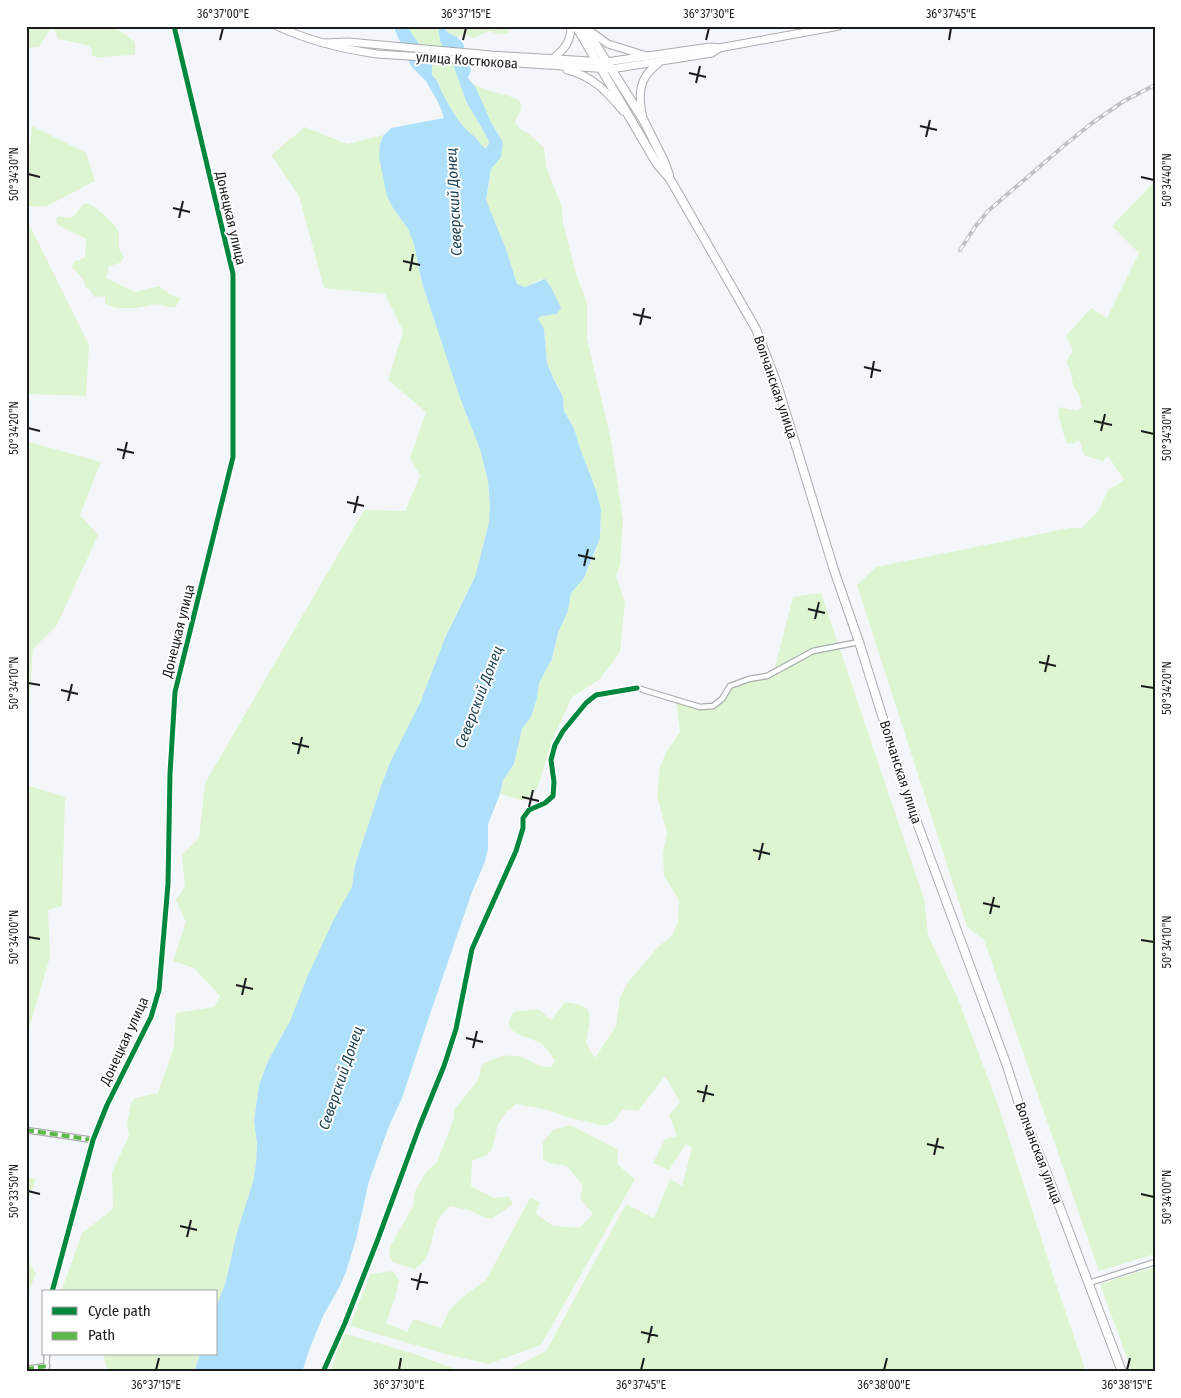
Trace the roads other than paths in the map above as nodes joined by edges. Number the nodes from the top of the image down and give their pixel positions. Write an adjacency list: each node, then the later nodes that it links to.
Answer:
1 (174, 26): 19 (street, Донецкая улица)
2 (277, 26): 10 (main road, улица Костюкова)
3 (570, 26): 10 (main road)
4 (576, 26): 9 (main road, Волчанская улица)
5 (584, 26): 8 (main road); 12 (main road, Волчанская улица)
6 (839, 26): 7 (main road)
7 (719, 48): 8 (main road); 11 (main road)
8 (650, 56): 12 (main road)
9 (596, 61): 10 (main road, улица Костюкова); 12 (main road, Волчанская улица)
10 (550, 62): 12 (main road, улица Костюкова); 14 (main road)
11 (661, 62): 12 (main road); 13 (main road)
12 (606, 67): 13 (main road, Волчанская улица); 14 (main road, Волчанская улица)
13 (644, 121): 15 (main road, Волчанская улица)
14 (633, 122): 15 (main road, Волчанская улица)
15 (670, 180): 16 (main road, Волчанская улица)
16 (858, 642): 17 (street); 21 (main road, Волчанская улица)
17 (637, 688)
18 (26, 1130): 19 (street)
19 (93, 1140): 22 (street, Донецкая улица)
20 (1155, 1262): 21 (street)
21 (1089, 1283): 26 (main road, Волчанская улица)
22 (53, 1290)
23 (47, 1356): 25 (street)
24 (26, 1369): 25 (street)
25 (46, 1369)
26 (1122, 1372)

